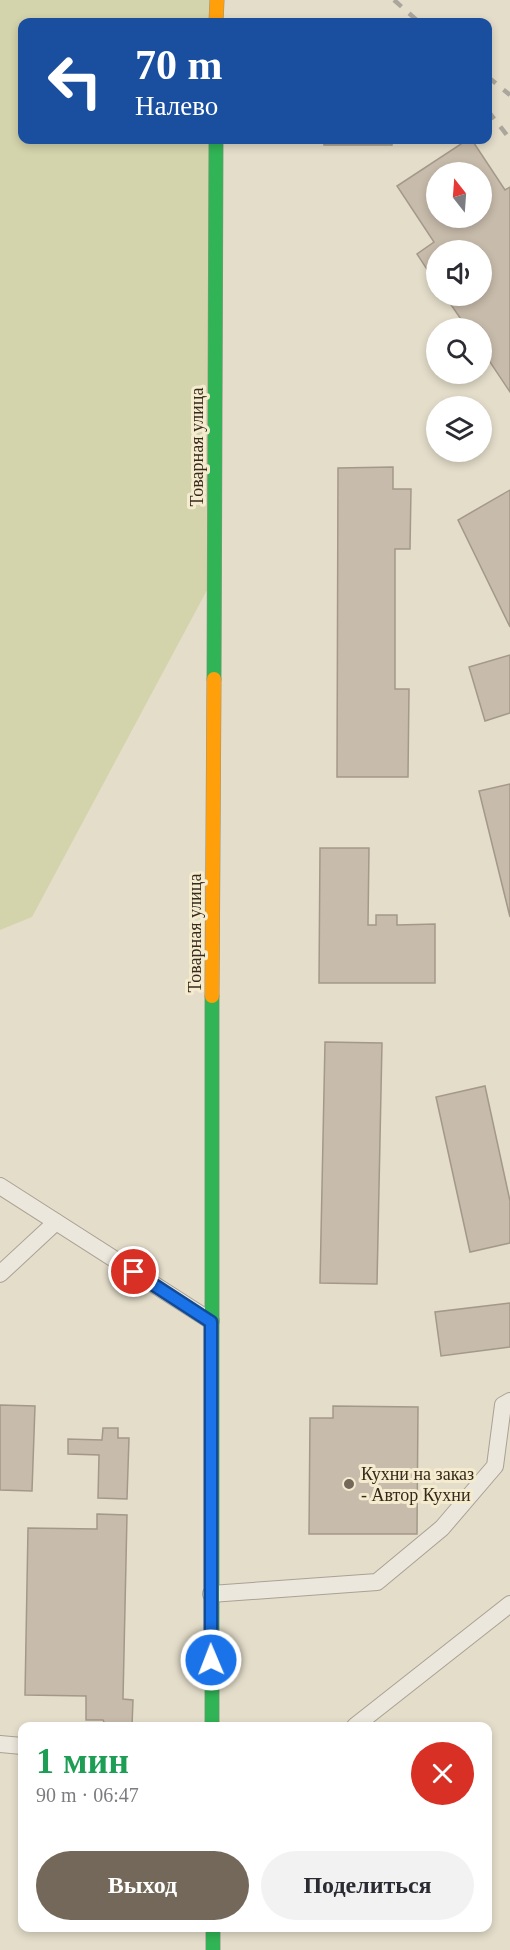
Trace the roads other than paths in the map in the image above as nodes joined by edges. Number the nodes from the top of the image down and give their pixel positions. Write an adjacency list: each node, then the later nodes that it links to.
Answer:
1 (217, 0): 2 (street)
2 (216, 18)
3 (216, 144): 7 (street, Товарная улица)
4 (0, 1186): 5 (lane)
5 (56, 1222): 6 (lane); 7 (lane)
6 (0, 1274)
7 (211, 1322): 9 (street, Товарная улица)
8 (510, 1401): 9 (lane)
9 (211, 1593): 11 (street, Товарная улица)
10 (510, 1604): 12 (lane)
11 (212, 1722)
12 (360, 1722)
13 (0, 1744): 14 (lane)
14 (18, 1746)
15 (213, 1932): 16 (street)
16 (213, 1950)

